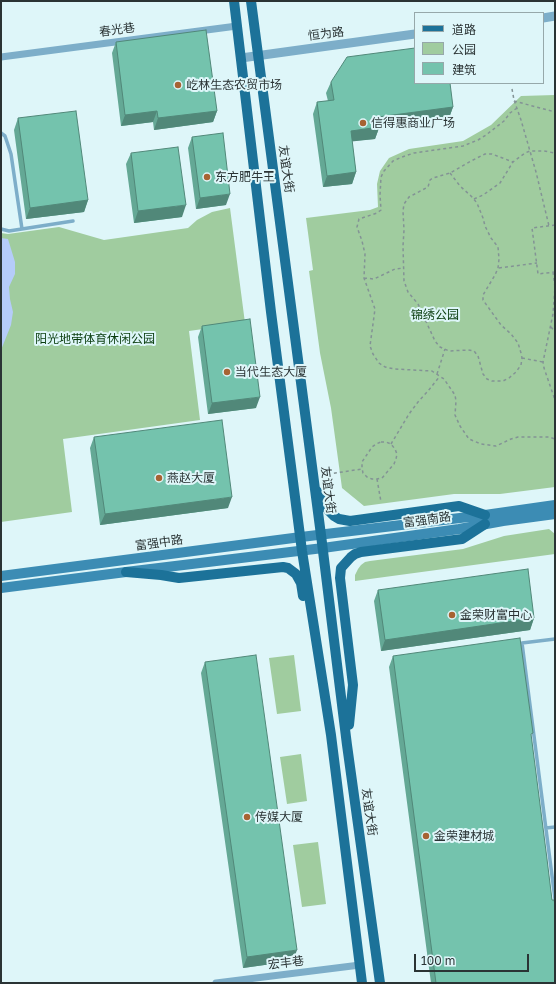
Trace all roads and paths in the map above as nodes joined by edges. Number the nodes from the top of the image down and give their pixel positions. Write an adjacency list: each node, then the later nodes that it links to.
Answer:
1 (234, 1): 5 (main road)
2 (251, 1): 7 (main road, 友谊大街)
3 (555, 16): 4 (street)
4 (544, 18)
5 (237, 26): 8 (street, 春光巷); 9 (main road)
6 (414, 34): 7 (street, 恒为路)
7 (258, 55): 9 (street, 恒为路); 42 (main road, 友谊大街)
8 (1, 57)
9 (241, 58): 50 (main road)
10 (512, 90): 11 (path)
11 (514, 100): 12 (path); 13 (path)
12 (517, 108): 15 (path); 29 (path)
13 (555, 112)
14 (1, 133): 24 (lane)
15 (530, 151): 16 (path); 17 (path); 22 (path)
16 (555, 153)
17 (514, 162): 18 (path); 19 (path)
18 (450, 173): 19 (path); 26 (path)
19 (474, 199): 27 (path)
20 (73, 221): 24 (lane)
21 (555, 225): 22 (path)
22 (549, 226): 25 (path)
23 (1, 229): 24 (lane)
24 (22, 229)
25 (537, 263): 27 (path); 28 (path)
26 (404, 268): 29 (path); 32 (path)
27 (498, 268): 33 (path)
28 (554, 272): 30 (path)
29 (364, 278): 35 (path)
30 (551, 326): 31 (path); 34 (path)
31 (555, 332)
32 (445, 349): 33 (path); 35 (path)
33 (522, 358): 34 (path)
34 (543, 362): 37 (path)
35 (437, 374): 36 (path)
36 (440, 376): 38 (path); 40 (path)
37 (555, 400)
38 (555, 439): 39 (path)
39 (555, 443)
40 (391, 444): 41 (path); 43 (path)
41 (362, 469): 42 (path); 43 (path)
42 (313, 476): 44 (main road, 友谊大街)
43 (377, 479): 45 (path)
44 (315, 489): 48 (main road); 49 (main road, 友谊大街)
45 (381, 502)
46 (555, 505): 48 (main road, 富强南路)
47 (555, 514): 48 (main road, 富强南路)
48 (485, 519): 49 (main road, 富强南路); 51 (main road, 富强南路); 58 (main road)
49 (321, 535): 50 (main road, 富强中路); 51 (main road, 友谊大街)
50 (301, 537): 52 (main road); 54 (main road, 富强中路)
51 (323, 548): 52 (main road, 富强南路); 58 (main road, 友谊大街)
52 (302, 551): 53 (main road, 富强中路); 57 (main road)
53 (126, 572): 55 (main road, 富强中路); 57 (main road)
54 (1, 576)
55 (1, 588)
56 (555, 639): 60 (lane)
57 (330, 735): 62 (main road)
58 (347, 745): 65 (main road, 友谊大街)
59 (555, 827): 60 (lane)
60 (546, 828): 61 (lane)
61 (555, 900)
62 (360, 965): 63 (street, 宏丰巷); 64 (main road)
63 (216, 983)
64 (362, 983)
65 (380, 983)

